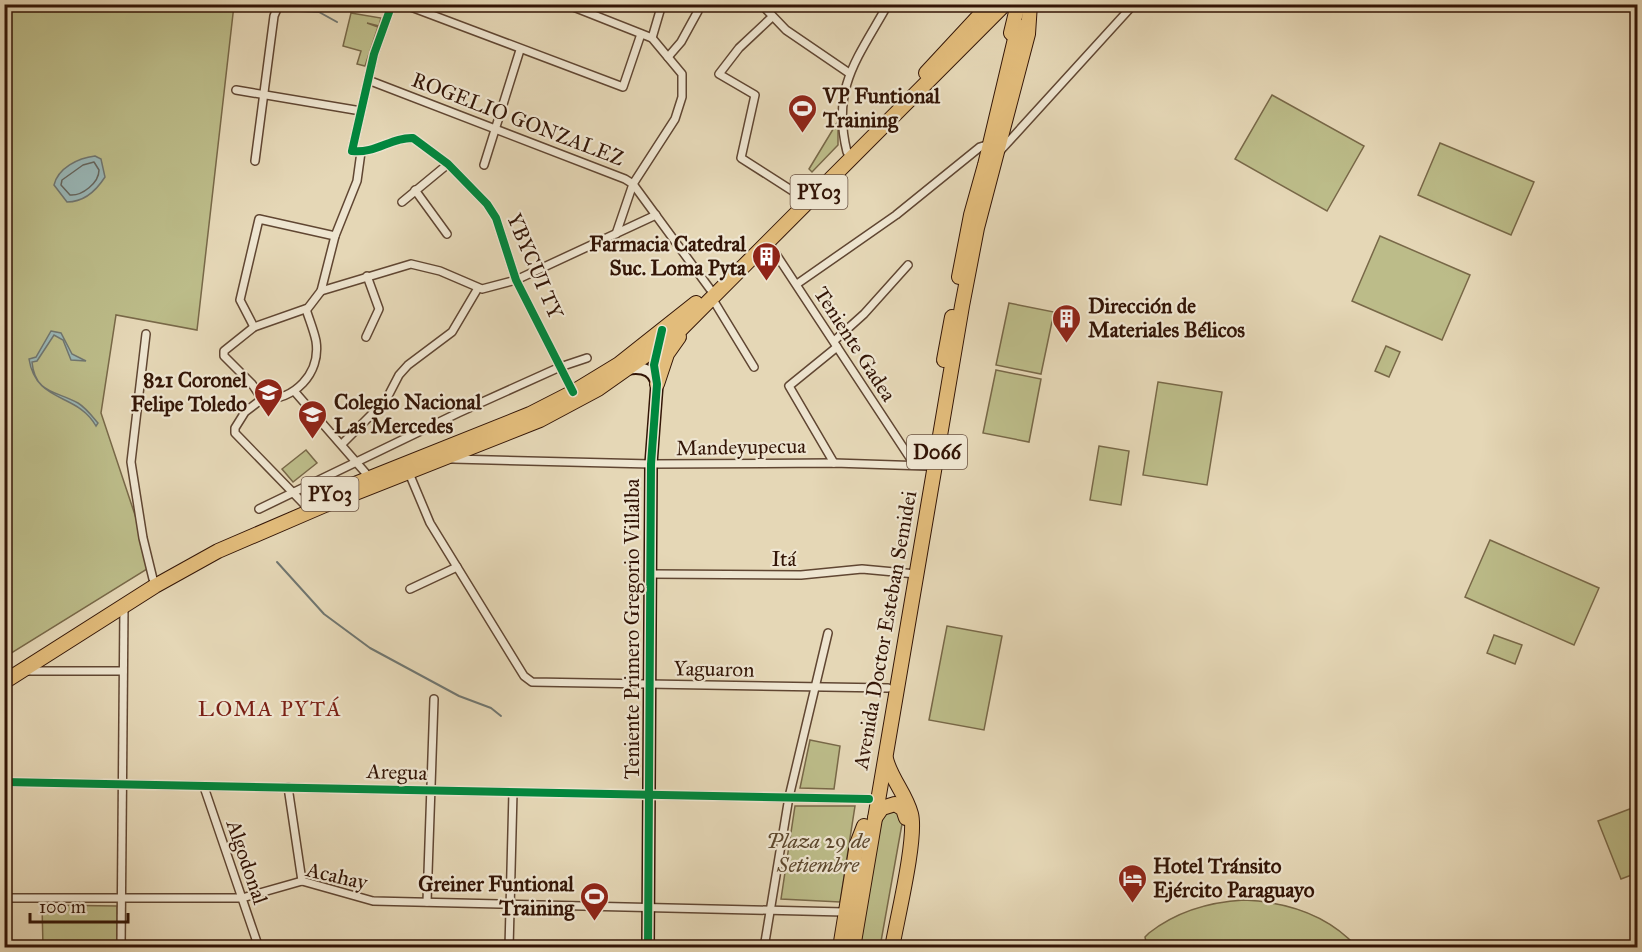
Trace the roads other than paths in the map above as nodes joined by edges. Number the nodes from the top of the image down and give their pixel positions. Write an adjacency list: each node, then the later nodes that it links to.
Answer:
1 (279, 4): 23 (street)
2 (393, 4): 21 (street)
3 (403, 4): 18 (street)
4 (566, 4): 16 (street)
5 (662, 4): 17 (street)
6 (761, 4): 14 (street)
7 (888, 4): 20 (street)
8 (1005, 4): 13 (highway, PY03)
9 (1018, 4): 15 (highway, D066)
10 (1032, 4): 15 (highway, D066)
11 (1134, 4): 26 (street)
12 (698, 10): 19 (street)
13 (991, 11): 15 (highway); 28 (highway, PY03); 40 (highway, PY03)
14 (772, 17): 20 (street); 34 (street)
15 (1020, 27): 26 (highway, D066)
16 (641, 34): 17 (street); 18 (street)
17 (652, 38): 19 (street)
18 (520, 50): 25 (street)
19 (668, 57): 32 (street)
20 (849, 73): 28 (street)
21 (369, 80): 24 (street); 25 (street, ROGELIO GONZALEZ)
22 (236, 90): 23 (street)
23 (265, 94): 24 (street); 29 (street)
24 (361, 111): 27 (street, YBYCUI TY)
25 (495, 126): 31 (street); 32 (street, ROGELIO GONZALEZ)
26 (994, 149): 44 (street); 68 (highway, Avenida Doctor Esteban Semidei / D066); 75 (highway, Avenida Doctor Esteban Semidei / D066)
27 (361, 152): 30 (street, YBYCUI TY); 39 (street)
28 (847, 152): 34 (highway, PY03)
29 (255, 161)
30 (448, 164): 33 (street); 43 (street, YBYCUI TY)
31 (484, 165)
32 (633, 184): 36 (street, ROGELIO GONZALEZ); 38 (street)
33 (415, 190): 35 (street); 37 (street)
34 (802, 197): 47 (highway, PY03)
35 (402, 202)
36 (656, 215): 38 (street); 47 (street, ROGELIO GONZALEZ)
37 (447, 234)
38 (616, 234): 43 (street)
39 (335, 236): 46 (street); 50 (street)
40 (768, 242): 44 (street, Teniente Gadea); 47 (highway, PY03)
41 (908, 265): 53 (street)
42 (367, 276): 45 (street); 46 (street); 52 (street)
43 (516, 280): 45 (street); 56 (street, YBYCUI TY)
44 (797, 284): 53 (street, Teniente Gadea)
45 (478, 288): 63 (street)
46 (321, 291): 48 (street)
47 (711, 294): 49 (highway, PY03); 54 (highway, PY03); 57 (street, ROGELIO GONZALEZ)
48 (306, 309): 50 (street); 60 (street)
49 (693, 317): 54 (highway, PY03); 59 (highway)
50 (254, 327): 62 (street)
51 (146, 334): 77 (street)
52 (366, 338)
53 (836, 344): 66 (street); 68 (street, Teniente Gadea)
54 (651, 347): 58 (highway, PY03); 59 (highway); 61 (highway, PY03)
55 (587, 358): 56 (street)
56 (560, 367): 61 (street, YBYCUI TY); 65 (street)
57 (754, 367)
58 (625, 370): 59 (street); 64 (highway, PY03)
59 (657, 384): 67 (street, Teniente Primero Gregorio Villalba)
60 (295, 392): 62 (street); 63 (street)
61 (573, 392): 70 (highway, PY03)
62 (262, 399): 71 (street)
63 (342, 444): 65 (street)
64 (447, 459): 67 (street, Mandeyupecua); 69 (highway, PY03)
65 (356, 461): 70 (street); 71 (street)
66 (834, 463): 67 (street, Mandeyupecua); 68 (street, Mandeyupecua)
67 (651, 465): 76 (street, Teniente Primero Gregorio Villalba)
68 (920, 465): 75 (highway, Avenida Doctor Esteban Semidei / D066)
69 (409, 473): 74 (street); 79 (highway, PY03)
70 (370, 478): 72 (highway, PY03)
71 (293, 493): 72 (street); 73 (street)
72 (304, 504): 77 (highway, PY03)
73 (259, 509)
74 (457, 567): 78 (street); 85 (street, Yaguaron)
75 (912, 572): 76 (street, Itá); 87 (highway, Avenida Doctor Esteban Semidei / D066); 89 (highway, Avenida Doctor Esteban Semidei / D066)
76 (651, 574): 85 (street, Teniente Primero Gregorio Villalba)
77 (153, 579): 83 (highway, PY03)
78 (410, 589)
79 (124, 606): 81 (highway, PY03); 82 (street)
80 (828, 633): 86 (street)
81 (24, 670): 82 (street); 84 (highway, PY03)
82 (123, 671): 91 (street)
83 (4, 672)
84 (4, 682)
85 (650, 684): 86 (street, Yaguaron); 96 (street, Teniente Primero Gregorio Villalba)
86 (816, 687): 87 (street, Yaguaron); 97 (street)
87 (888, 688): 98 (highway, Avenida Doctor Esteban Semidei / D066)
88 (434, 699): 94 (street)
89 (886, 751): 99 (highway, Avenida Doctor Esteban Semidei / D066); 119 (highway)
90 (4, 782): 91 (street, Aregua)
91 (122, 786): 92 (street, Aregua); 103 (street)
92 (204, 787): 93 (street, Aregua); 104 (street, Algodonal)
93 (288, 787): 94 (street, Aregua); 101 (street)
94 (430, 791): 95 (street, Aregua); 105 (street)
95 (513, 792): 96 (street, Aregua); 106 (street)
96 (650, 796): 97 (street, Aregua); 107 (street, Teniente Primero Gregorio Villalba)
97 (789, 798): 98 (street, Aregua); 108 (street)
98 (869, 799): 99 (highway, Avenida Doctor Esteban Semidei / D066)
99 (869, 823): 100 (highway, Avenida Doctor Esteban Semidei / D066); 109 (highway); 118 (highway)
100 (861, 872): 116 (highway, Avenida Doctor Esteban Semidei / D066); 117 (highway, Avenida Doctor Esteban Semidei / D066)
101 (302, 881): 104 (street, Acahay); 105 (street, Acahay)
102 (4, 898): 103 (street, Acahay)
103 (121, 898): 104 (street, Acahay); 110 (street)
104 (242, 898): 111 (street, Algodonal)
105 (427, 902): 106 (street, Acahay)
106 (509, 903): 107 (street, Acahay); 112 (street)
107 (649, 907): 108 (street, Acahay); 113 (street, Teniente Primero Gregorio Villalba)
108 (770, 909): 109 (street, Acahay); 114 (street)
109 (844, 912): 115 (highway)
110 (121, 948)
111 (259, 948)
112 (509, 948)
113 (648, 948)
114 (764, 948)
115 (840, 948)
116 (845, 948)
117 (853, 948)
118 (884, 948)
119 (892, 948)

